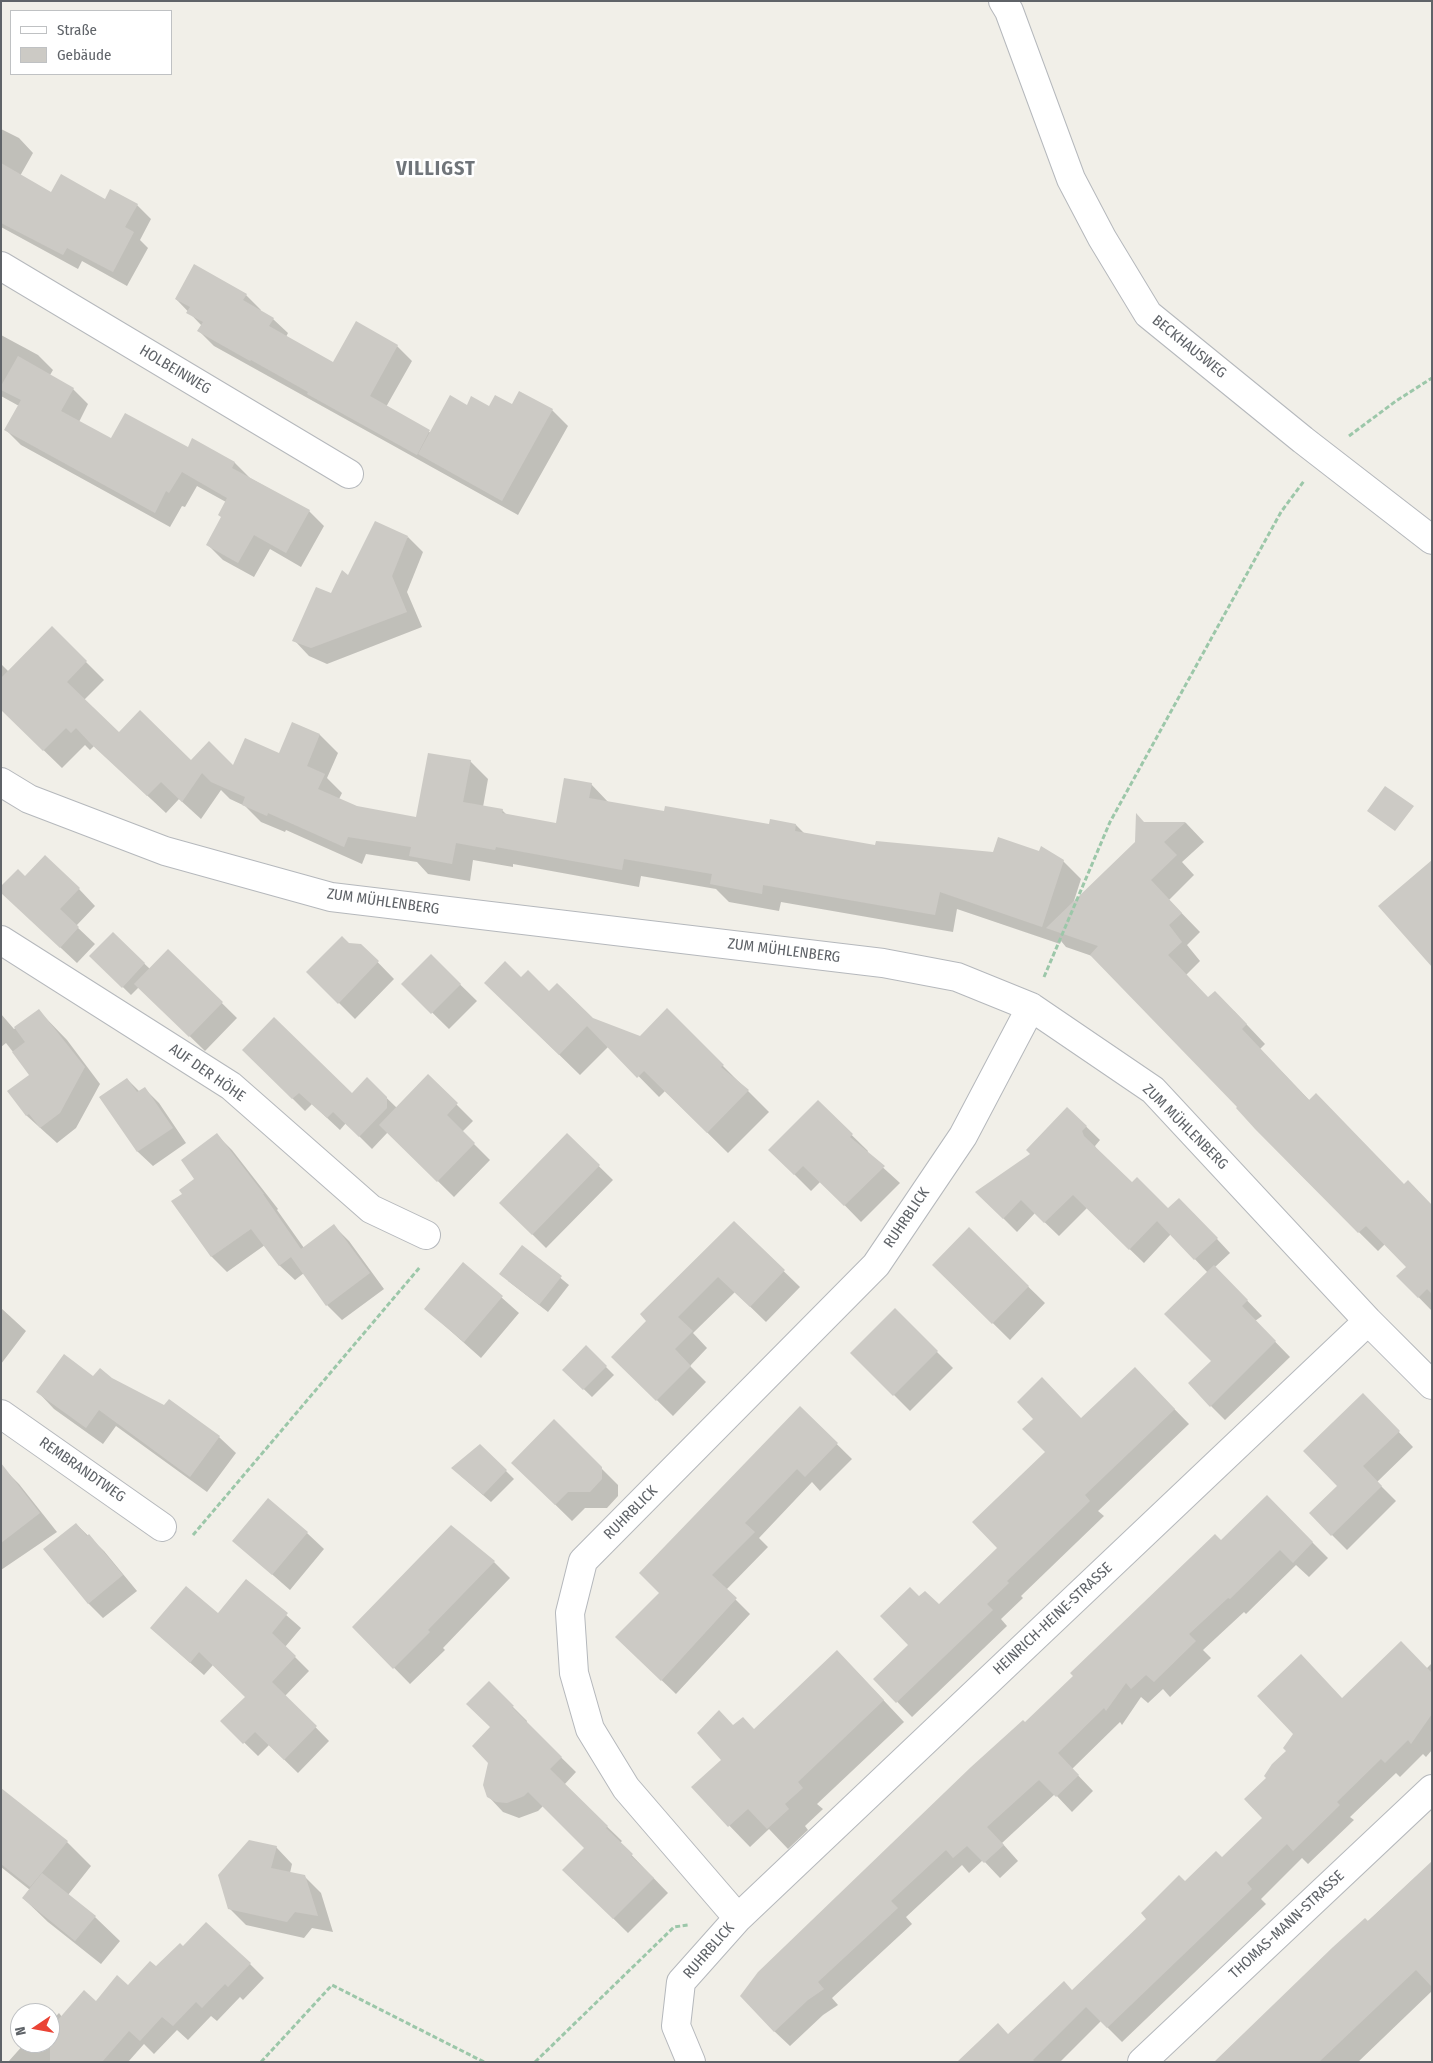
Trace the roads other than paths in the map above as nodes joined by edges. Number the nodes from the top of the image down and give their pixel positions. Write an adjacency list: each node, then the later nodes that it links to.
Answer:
1 (1002, 1): 4 (street, BECKHAUSWEG)
2 (1, 266): 3 (street, HOLBEINWEG)
3 (349, 474)
4 (1432, 540)
5 (1, 782): 7 (street, ZUM MÜHLENBERG)
6 (1, 940): 8 (street, AUF DER HÖHE)
7 (1031, 1008): 9 (street, ZUM MÜHLENBERG); 14 (street, RUHRBLICK)
8 (426, 1235)
9 (1368, 1321): 10 (street, ZUM MÜHLENBERG); 14 (street, HEINRICH-HEINE-STRASSE)
10 (1432, 1385)
11 (1, 1414): 12 (street, REMBRANDTWEG)
12 (162, 1528)
13 (1432, 1789): 16 (street, THOMAS-MANN-STRASSE)
14 (738, 1918): 15 (street, RUHRBLICK)
15 (692, 2062)
16 (1142, 2062)

